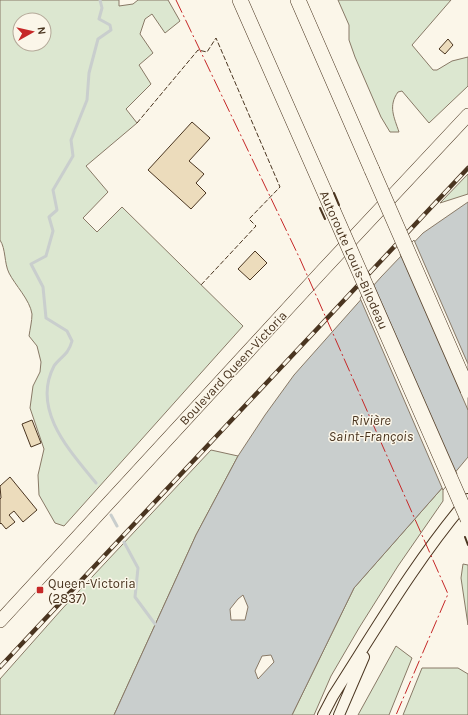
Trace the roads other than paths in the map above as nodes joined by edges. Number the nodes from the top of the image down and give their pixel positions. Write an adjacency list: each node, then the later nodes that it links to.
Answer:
1 (240, 0): 6 (highway, Autoroute Louis-Bilodeau, bridge)
2 (298, 0): 4 (highway, bridge)
3 (468, 115): 7 (main road, Boulevard Queen-Victoria)
4 (468, 390)
5 (468, 499): 8 (street)
6 (468, 519)
7 (0, 621)
8 (374, 633): 9 (street); 10 (street)
9 (323, 715)
10 (339, 715)

